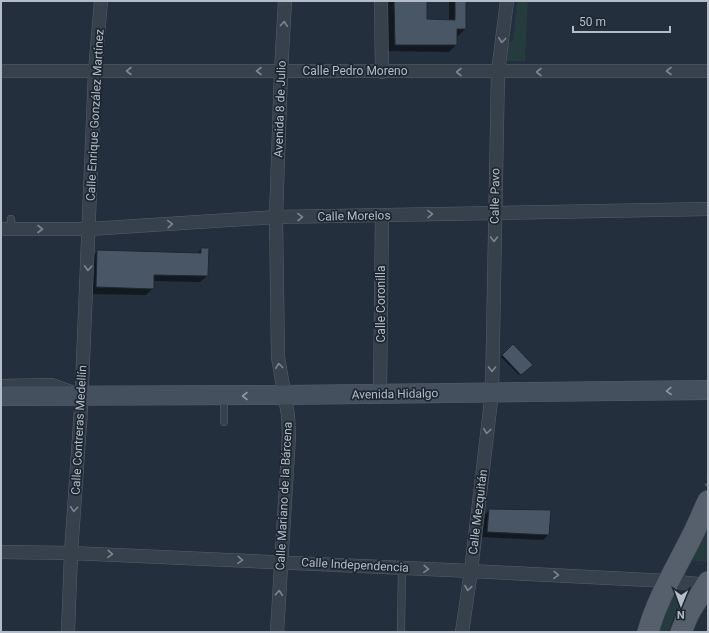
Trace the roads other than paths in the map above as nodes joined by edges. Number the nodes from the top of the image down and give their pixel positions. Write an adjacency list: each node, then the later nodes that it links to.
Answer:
1 (101, 1): 6 (street, Calle Enrique González Martínez)
2 (285, 1): 7 (street, Avenida 8 de Julio, one-way to 2)
3 (382, 1): 9 (street)
4 (507, 1): 10 (street, Calle Pavo, one-way to 10)
5 (1, 71): 6 (street, Calle Pedro Moreno)
6 (95, 71): 7 (street, Calle Pedro Moreno, one-way to 6); 16 (street, Calle Enrique González Martínez)
7 (281, 71): 9 (street, Calle Pedro Moreno); 14 (street, Avenida 8 de Julio)
8 (708, 71): 10 (street, Calle Pedro Moreno, one-way to 10)
9 (382, 72): 10 (street, Calle Pedro Moreno, one-way to 9)
10 (498, 72): 12 (street, Calle Pavo)
11 (708, 209): 12 (street, Calle Morelos)
12 (495, 213): 13 (street, Calle Morelos, one-way to 12); 19 (street, Calle Pavo, one-way to 19)
13 (382, 215): 14 (street, Calle Morelos, one-way to 13); 20 (street, Calle Coronilla)
14 (276, 217): 16 (street, Calle Morelos, one-way to 14); 24 (street, Calle Mariano de la Bárcena, one-way to 14)
15 (8, 226): 16 (street, Calle Morelos, one-way to 16)
16 (89, 229): 21 (street, Calle Contreras Medellín, one-way to 21)
17 (1, 386): 21 (street, Avenida Hidalgo)
18 (708, 390): 19 (main road, Avenida Hidalgo, one-way to 19)
19 (492, 392): 20 (main road, Avenida Hidalgo); 31 (street, Calle Mezquitán, one-way to 31)
20 (380, 394): 24 (main road, Avenida Hidalgo)
21 (82, 395): 22 (main road, Avenida Hidalgo); 23 (main road, Avenida Hidalgo); 28 (street, Calle Contreras Medellín, one-way to 28)
22 (1, 396)
23 (224, 396): 24 (main road, Avenida Hidalgo, one-way to 23); 25 (lane)
24 (284, 396): 29 (street, Calle Mariano de la Bárcena)
25 (224, 422)
26 (708, 501): 32 (main road)
27 (1, 552): 28 (street, Calle Independencia)
28 (71, 553): 29 (street, Calle Independencia, one-way to 29); 34 (street, Calle Contreras Medellín)
29 (281, 562): 30 (street, Calle Independencia); 35 (street, Calle Mariano de la Bárcena, one-way to 29)
30 (402, 568): 31 (street, Calle Independencia, one-way to 31); 36 (lane)
31 (471, 571): 32 (street, Calle Independencia, one-way to 32); 37 (street, Calle Mezquitán, one-way to 37)
32 (668, 581): 33 (street, Calle Independencia); 38 (main road)
33 (708, 584): 39 (main road)
34 (68, 632)
35 (277, 632)
36 (401, 632)
37 (462, 632)
38 (648, 632)
39 (681, 632)

